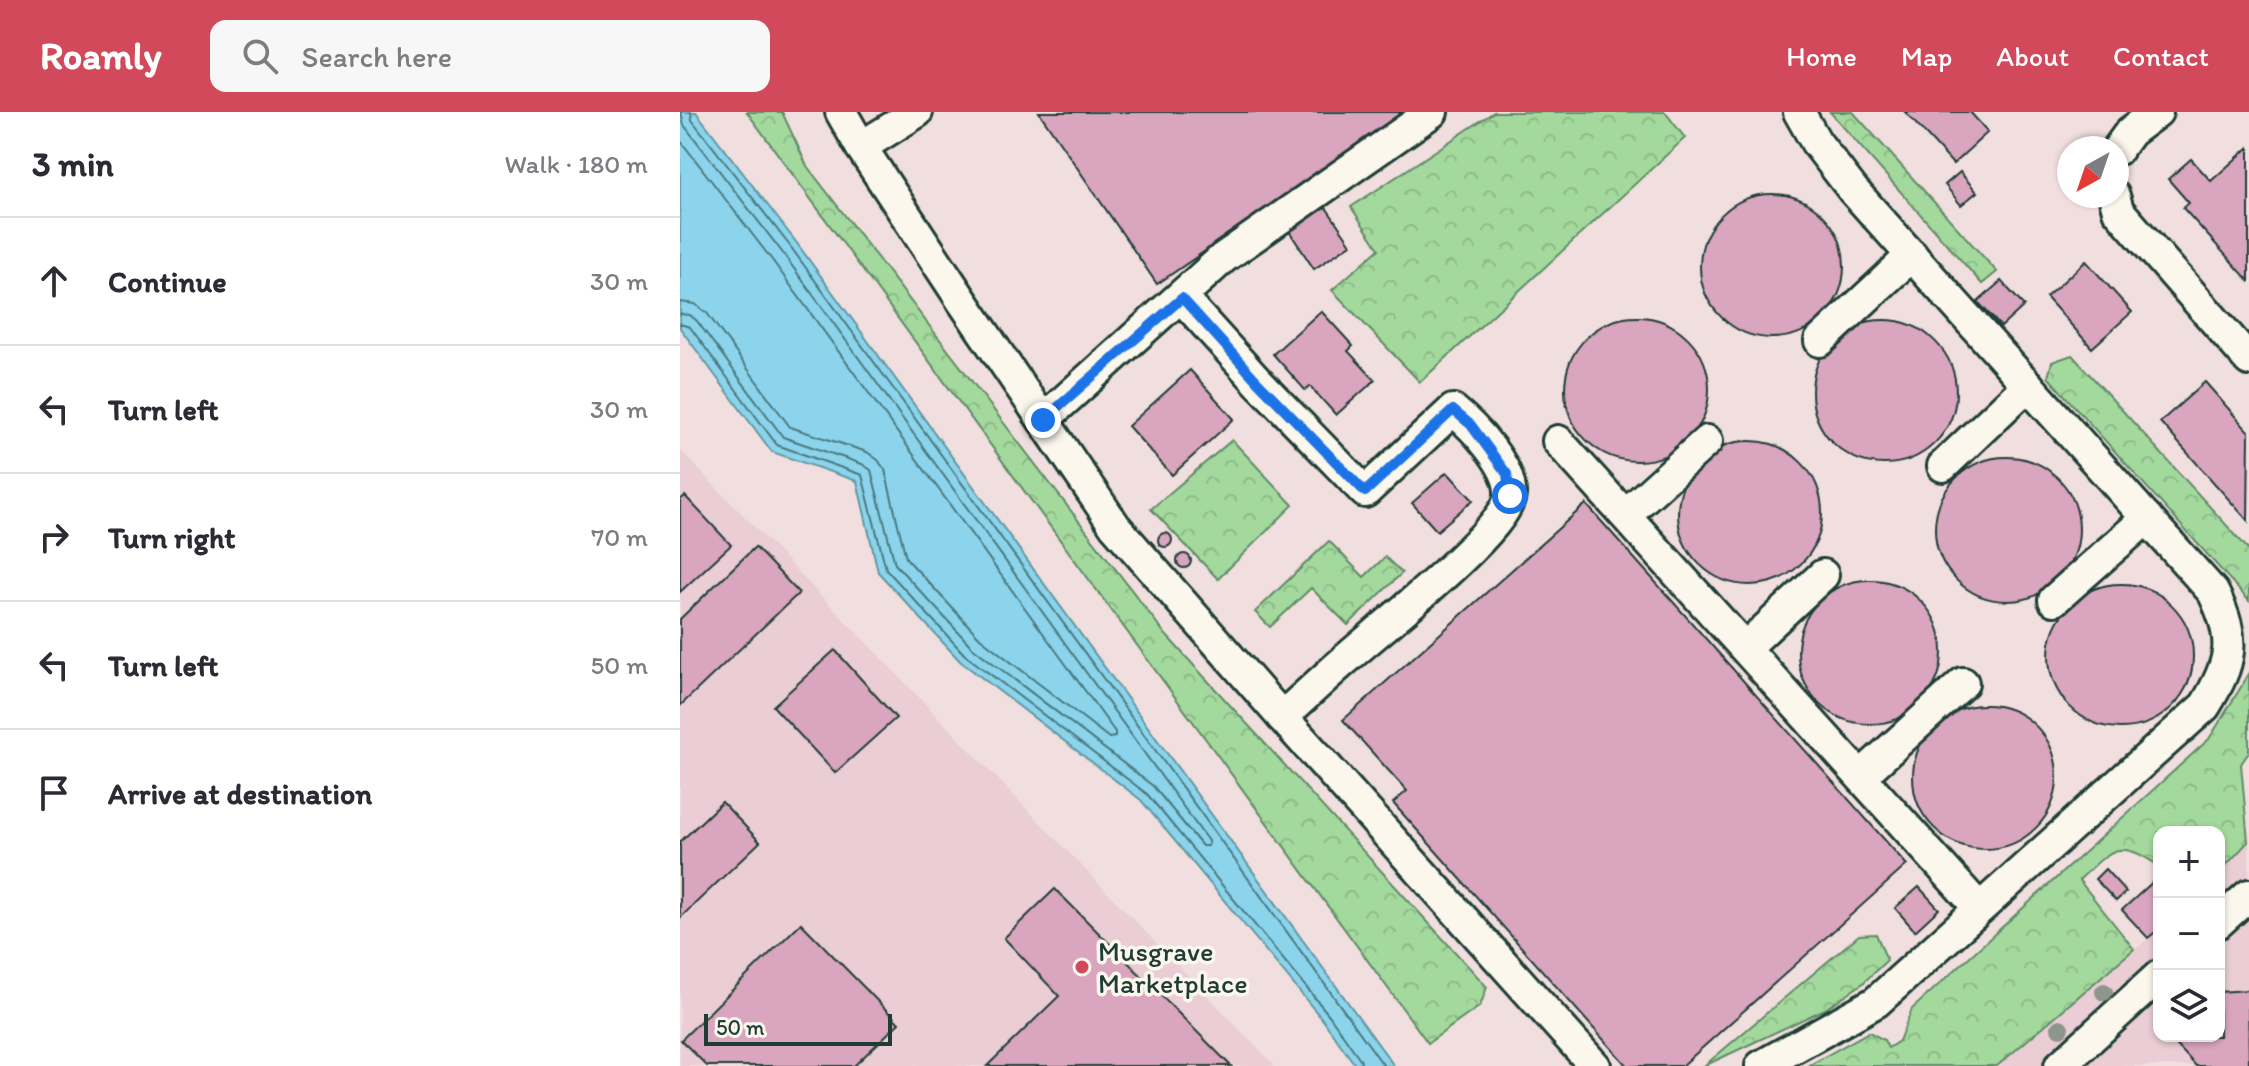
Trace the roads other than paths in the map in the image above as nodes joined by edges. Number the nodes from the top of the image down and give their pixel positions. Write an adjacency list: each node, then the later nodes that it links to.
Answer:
1 (841, 112): 7 (street)
2 (917, 112): 7 (street)
3 (1432, 112): 10 (street)
4 (1799, 112): 9 (street)
5 (2157, 112): 6 (street)
6 (2127, 136)
7 (861, 147): 14 (street)
8 (2117, 208): 12 (street)
9 (1912, 255): 11 (street); 13 (street)
10 (1182, 298): 14 (street); 24 (street)
11 (1820, 341)
12 (2249, 360)
13 (2028, 385): 17 (street); 19 (street)
14 (1043, 420): 24 (street)
15 (1558, 441): 18 (street)
16 (1707, 441): 18 (street)
17 (1943, 466)
18 (1625, 515): 22 (street)
19 (2147, 518): 21 (street); 26 (street)
20 (1823, 575): 22 (street)
21 (2054, 600)
22 (1745, 648): 25 (street)
23 (1963, 683): 25 (street)
24 (1282, 717): 28 (street)
25 (1861, 776): 26 (street)
26 (1979, 908): 29 (street)
27 (2153, 981): 30 (street)
28 (1595, 1066)
29 (1761, 1066)
30 (2060, 1066)

